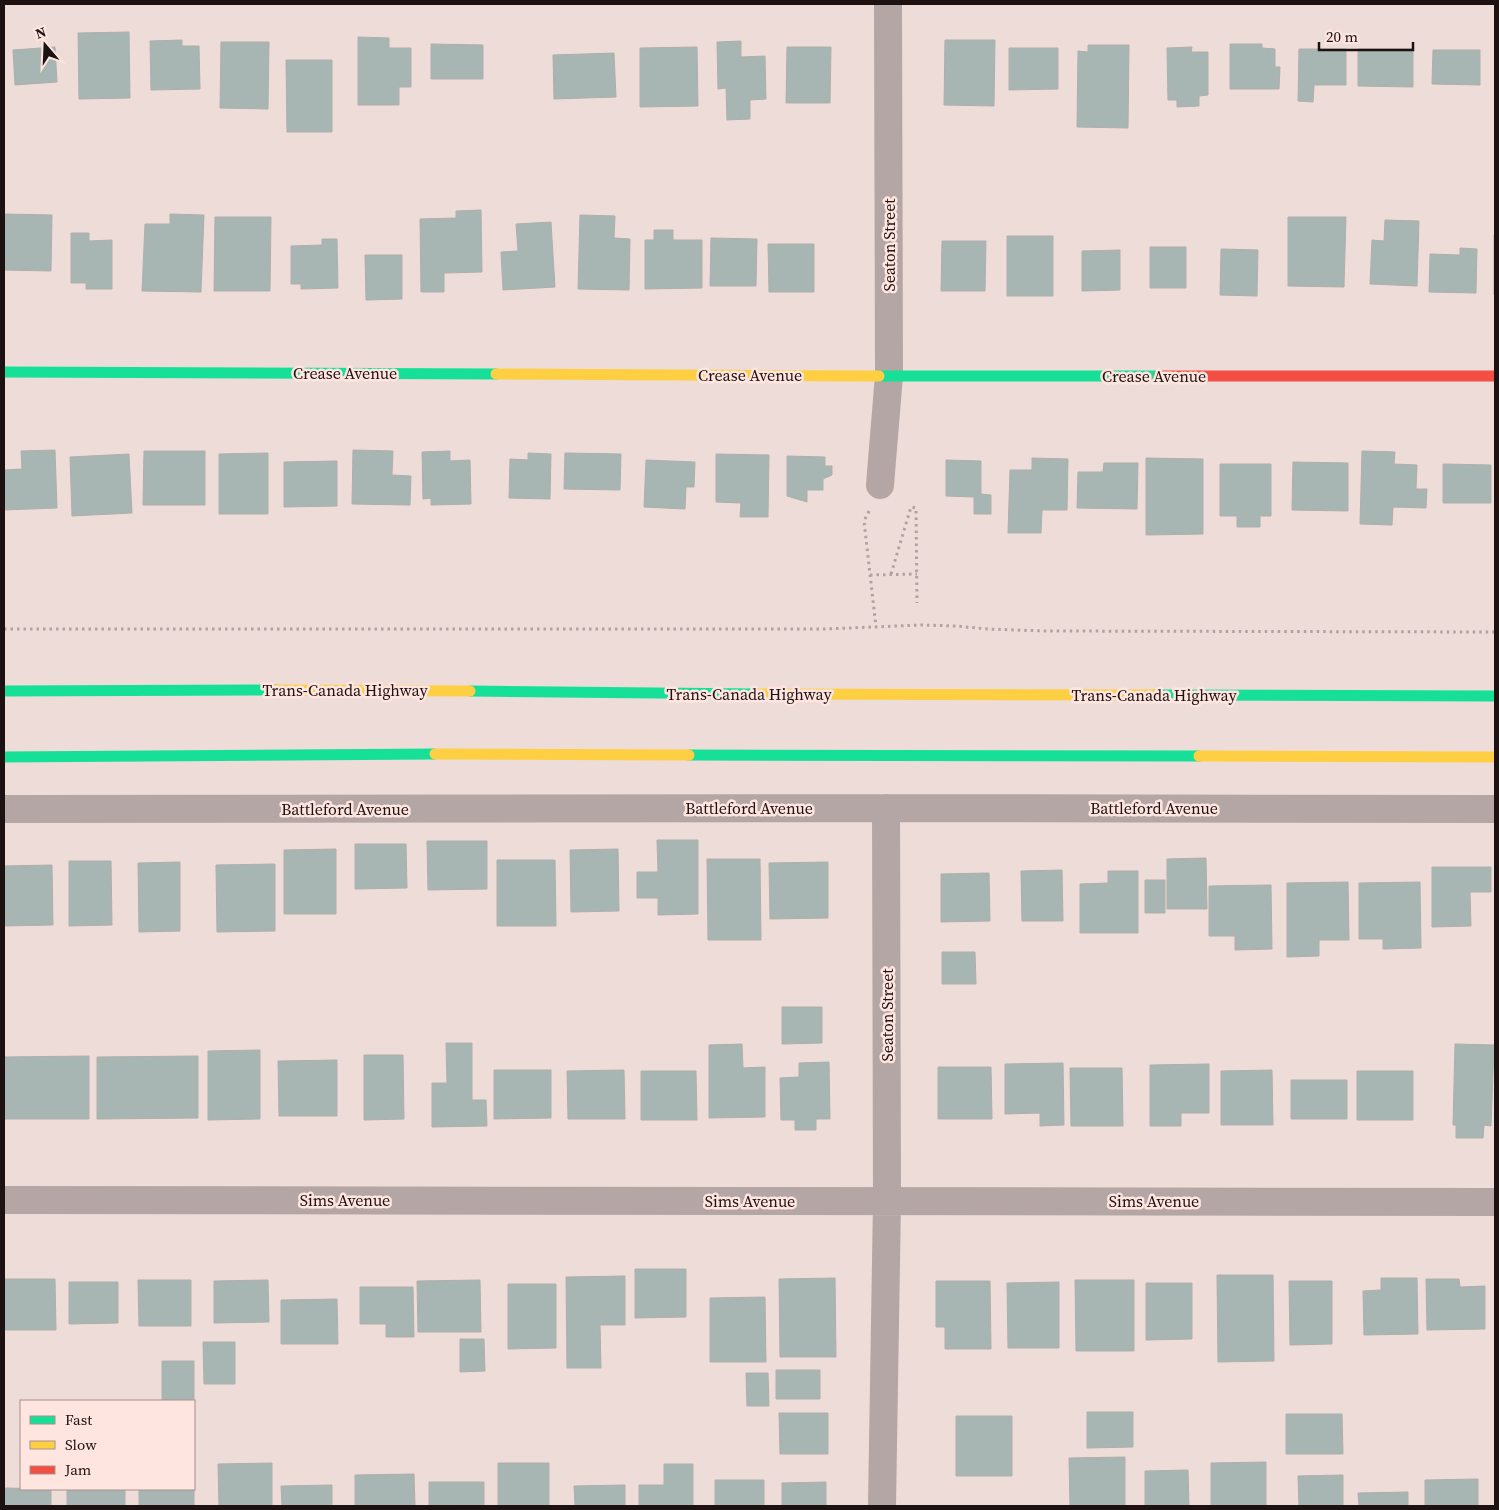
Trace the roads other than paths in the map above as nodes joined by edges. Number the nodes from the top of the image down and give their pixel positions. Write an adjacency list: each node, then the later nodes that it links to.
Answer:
1 (888, 4): 3 (street, Seaton Street)
2 (4, 372): 3 (main road, Crease Avenue)
3 (889, 375): 4 (main road, Crease Avenue); 5 (street, Seaton Street)
4 (1495, 376)
5 (880, 486)
6 (4, 691): 7 (main road, Trans-Canada Highway)
7 (1495, 696)
8 (4, 757): 9 (main road)
9 (1495, 757)
10 (886, 808): 11 (street, Battleford Avenue); 12 (street, Battleford Avenue); 15 (street, Seaton Street)
11 (1495, 808)
12 (4, 809)
13 (4, 1200): 15 (street, Sims Avenue)
14 (1495, 1202): 15 (street, Sims Avenue)
15 (887, 1212): 16 (street, Seaton Street)
16 (882, 1506)

